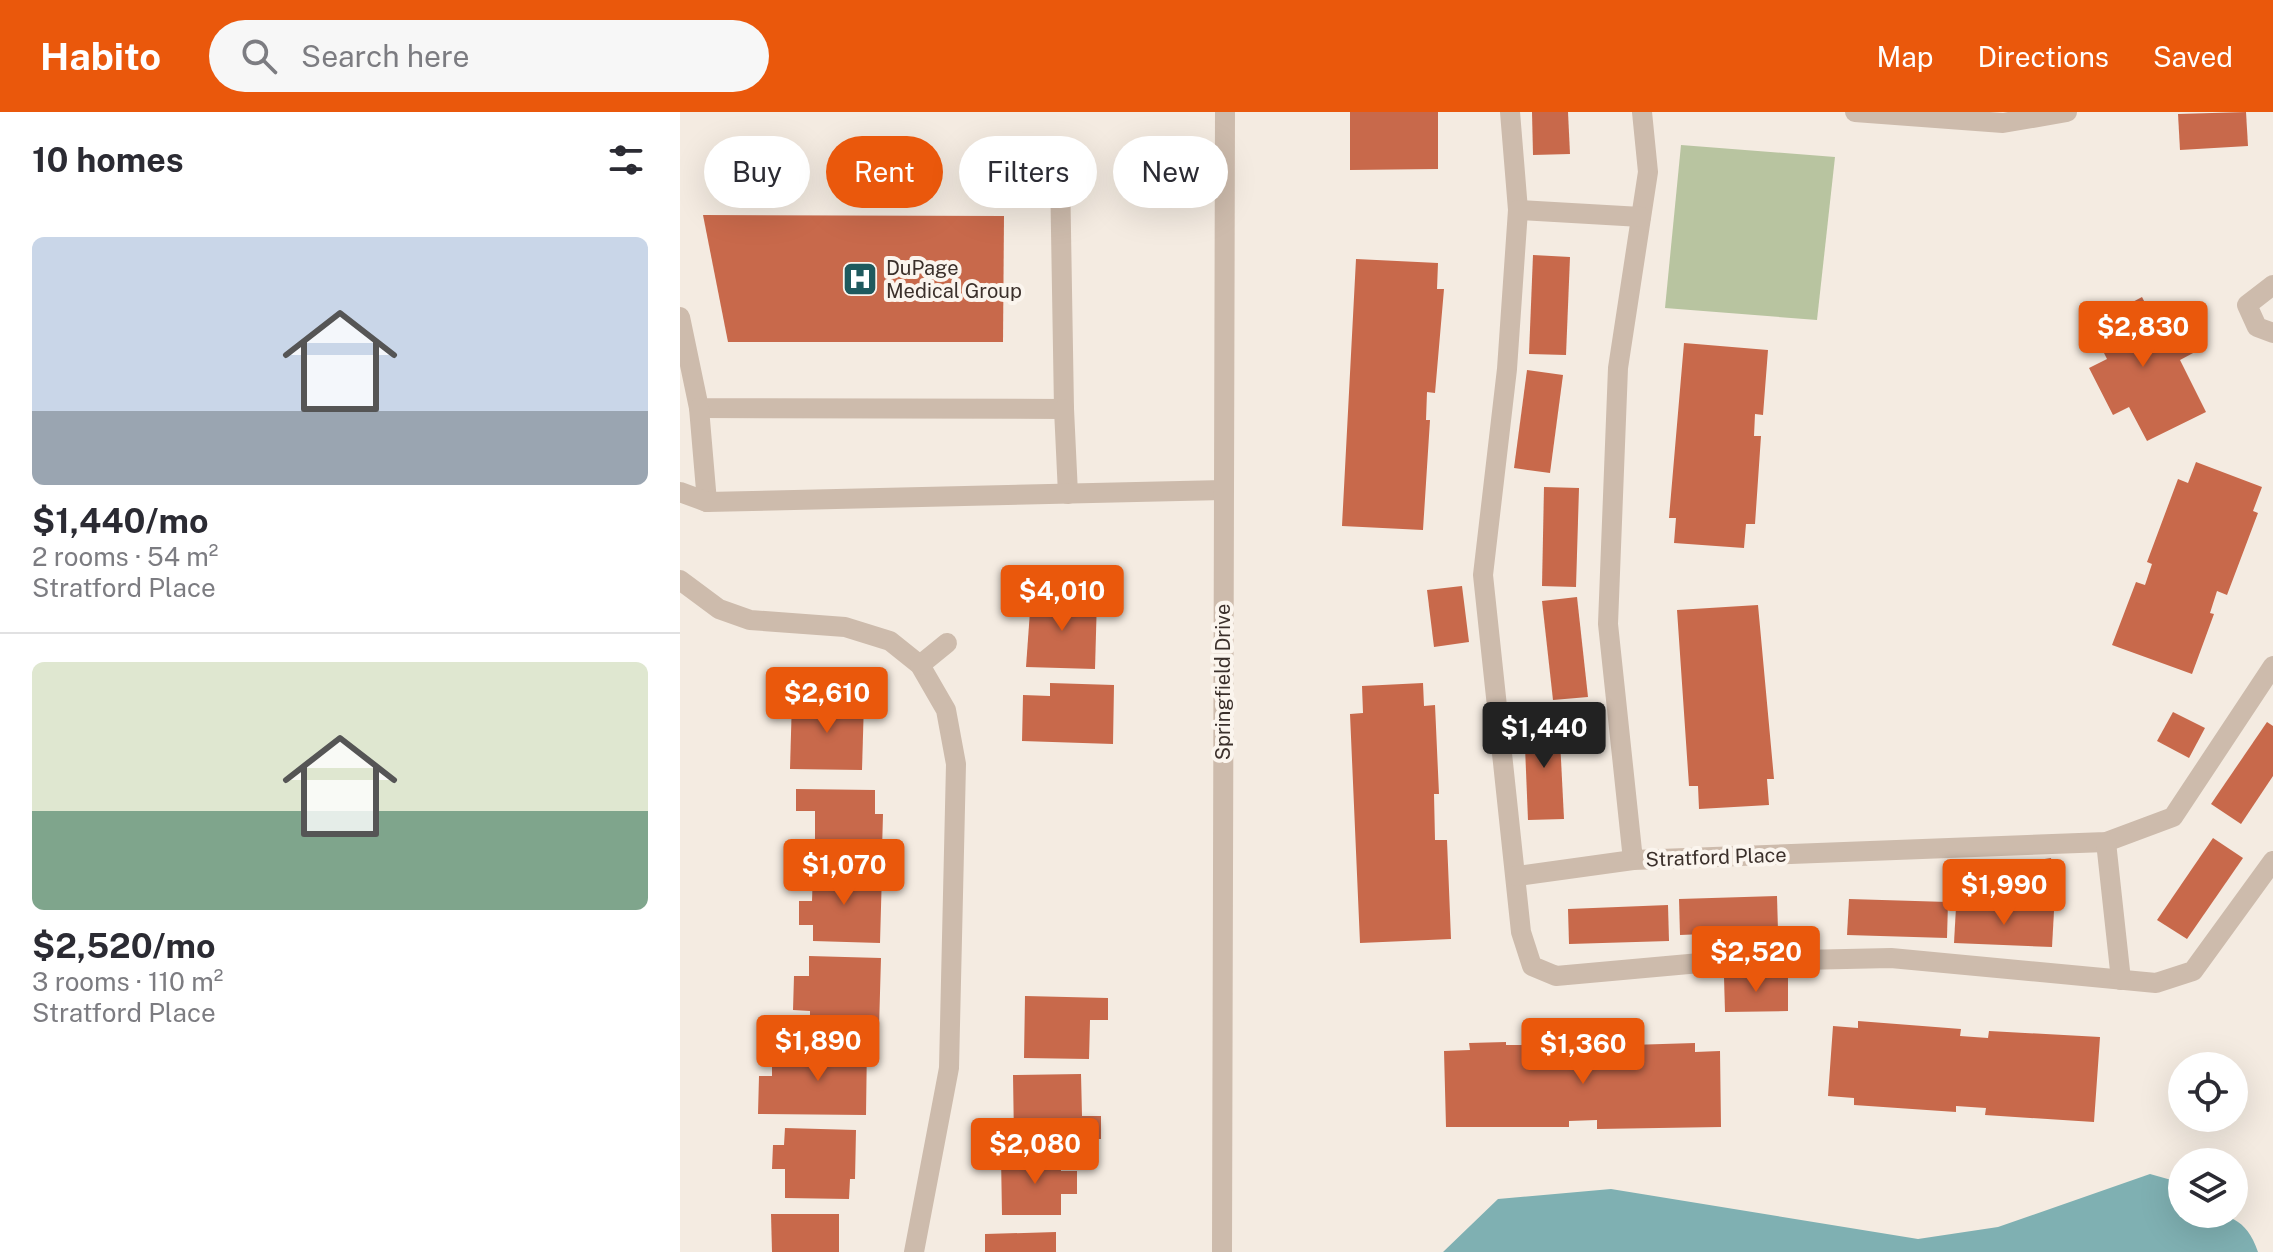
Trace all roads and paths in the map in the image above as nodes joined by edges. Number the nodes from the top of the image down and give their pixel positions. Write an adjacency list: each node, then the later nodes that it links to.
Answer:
1 (1225, 112): 15 (street, Springfield Drive)
2 (1510, 112): 8 (street)
3 (1642, 112): 9 (street, Stratford Place)
4 (1855, 112): 6 (street)
5 (2067, 112): 6 (street)
6 (2003, 118)
7 (1061, 208): 14 (street)
8 (1518, 210): 9 (street); 26 (street)
9 (1641, 217): 24 (street, Stratford Place)
10 (2273, 285): 12 (street)
11 (680, 317): 13 (street)
12 (2273, 333)
13 (699, 408): 14 (street); 18 (street)
14 (1064, 409): 17 (street)
15 (1224, 490): 17 (street); 29 (street, Springfield Drive)
16 (680, 492): 18 (street)
17 (1068, 494): 18 (street)
18 (707, 502)
19 (680, 580): 21 (street)
20 (947, 643): 21 (street)
21 (920, 665): 28 (street)
22 (2273, 666): 23 (street, Stratford Place)
23 (2106, 842): 24 (street, Stratford Place); 27 (street)
24 (1633, 860): 26 (street)
25 (2273, 861): 27 (street)
26 (1517, 876): 27 (street)
27 (2121, 980)
28 (914, 1252)
29 (1222, 1252)

